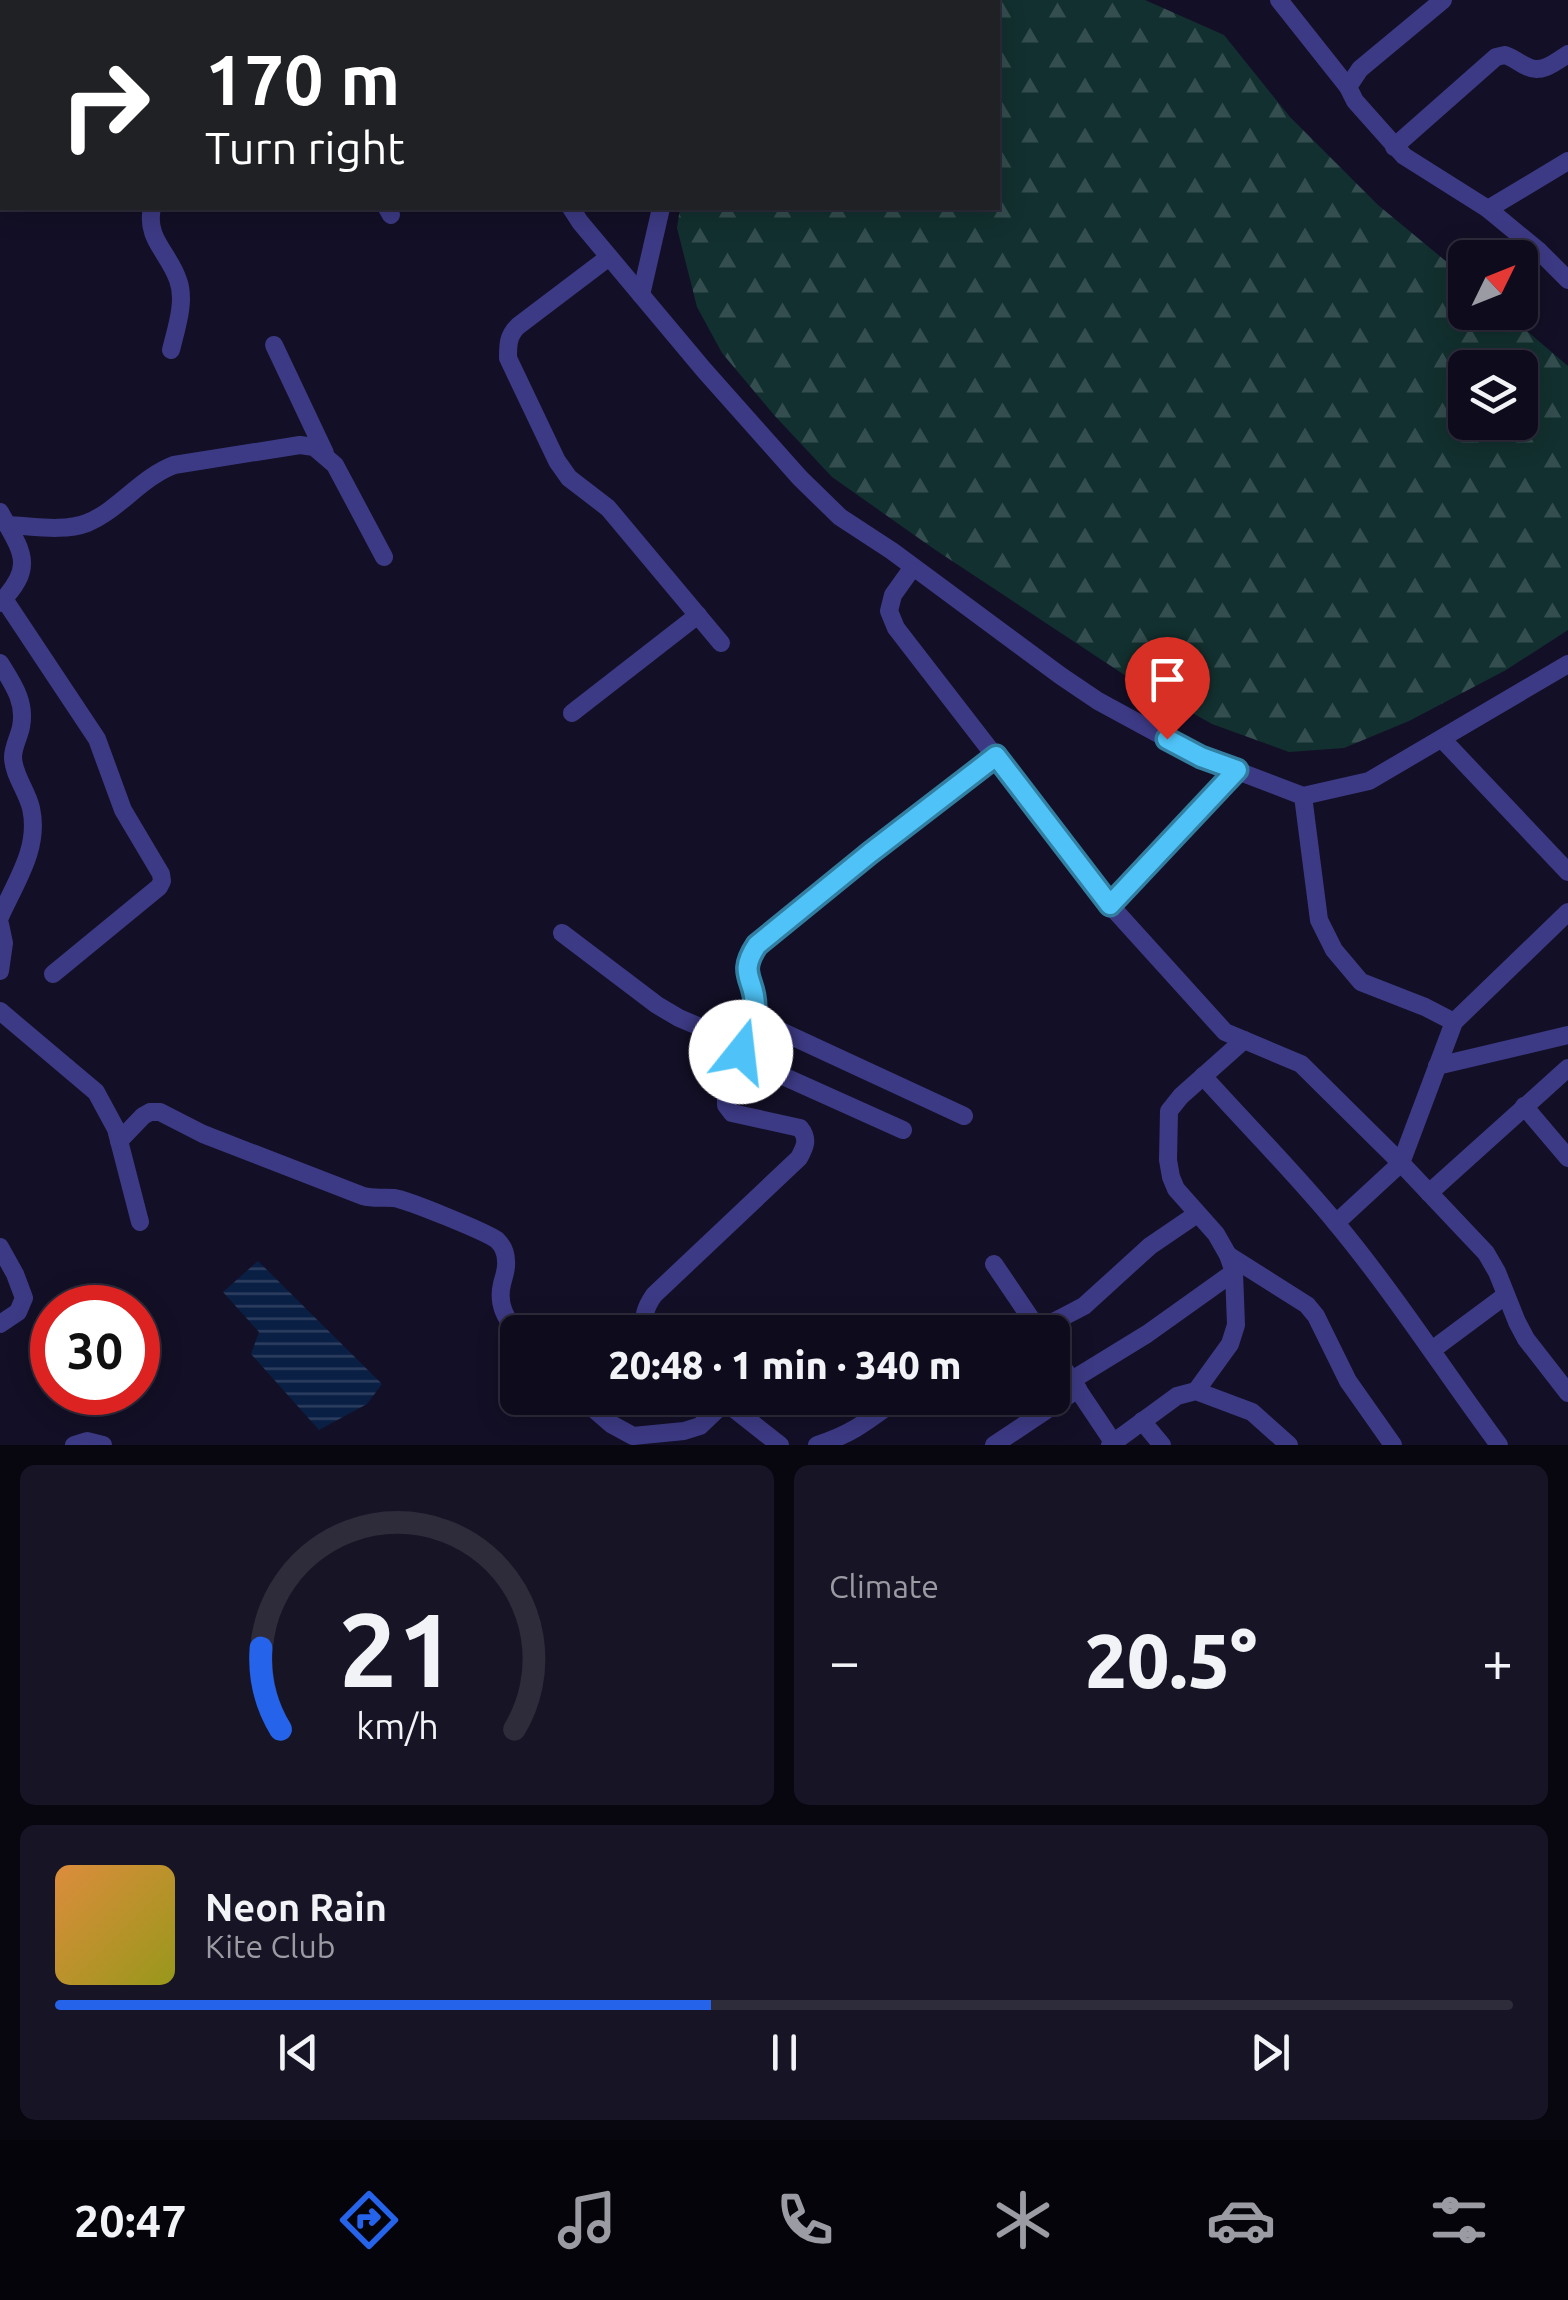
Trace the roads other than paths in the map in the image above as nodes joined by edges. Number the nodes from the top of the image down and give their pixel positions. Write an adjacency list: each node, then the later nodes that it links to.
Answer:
1 (1279, 0): 4 (street)
2 (1444, 0): 4 (street)
3 (1568, 54): 5 (street)
4 (1348, 87): 5 (street)
5 (1394, 147): 7 (street)
6 (1568, 161): 7 (street)
7 (1488, 209): 12 (street)
8 (152, 210): 15 (street)
9 (572, 210): 11 (street)
10 (661, 210): 13 (street)
11 (610, 257): 13 (street); 21 (street)
12 (1568, 280)
13 (641, 295): 19 (street)
14 (274, 345): 16 (street)
15 (172, 350)
16 (326, 455): 17 (street); 18 (street)
17 (4, 518): 20 (street)
18 (384, 557)
19 (913, 567): 27 (street); 28 (street)
20 (2, 601): 36 (street)
21 (698, 615): 22 (street); 25 (street)
22 (721, 643)
23 (0, 663): 33 (street)
24 (1568, 664): 26 (street)
25 (572, 713)
26 (1442, 739): 29 (street); 30 (street)
27 (996, 756): 31 (street); 37 (street)
28 (1237, 770): 29 (street); 31 (street)
29 (1303, 796): 39 (street)
30 (1568, 872)
31 (1110, 905): 41 (street)
32 (1568, 912): 39 (street)
33 (0, 920): 35 (street)
34 (562, 933): 42 (street)
35 (0, 971)
36 (52, 974)
37 (755, 1008): 42 (street); 47 (street)
38 (0, 1011): 49 (street)
39 (1454, 1022): 43 (street)
40 (1568, 1035): 43 (street)
41 (1244, 1040): 45 (street); 51 (street)
42 (741, 1048): 48 (street); 61 (street)
43 (1437, 1066): 51 (street)
44 (1568, 1068): 46 (street)
45 (1203, 1076): 53 (street); 55 (street)
46 (1524, 1106): 50 (street); 52 (street)
47 (964, 1116)
48 (903, 1130)
49 (119, 1141): 54 (street); 60 (street)
50 (1568, 1158)
51 (1400, 1163): 52 (street); 55 (street)
52 (1429, 1193): 59 (street)
53 (1198, 1214): 58 (street); 63 (street)
54 (140, 1222)
55 (1336, 1223): 65 (street)
56 (0, 1247): 64 (street)
57 (994, 1264): 62 (street)
58 (1231, 1264): 67 (street); 68 (street); 83 (street)
59 (1506, 1295): 65 (street); 69 (street)
60 (506, 1315)
61 (645, 1315)
62 (1028, 1315)
63 (1068, 1315)
64 (0, 1324)
65 (1432, 1350): 84 (street)
66 (1070, 1378): 67 (street)
67 (1074, 1384): 75 (street); 80 (street)
68 (1196, 1391): 74 (street); 82 (street)
69 (1568, 1392)
70 (600, 1415): 71 (street)
71 (710, 1415)
72 (742, 1415): 78 (street)
73 (876, 1415): 79 (street)
74 (1142, 1421): 75 (street); 81 (street)
75 (1112, 1444)
76 (74, 1445): 77 (street)
77 (104, 1445)
78 (780, 1445)
79 (817, 1445)
80 (994, 1445)
81 (1162, 1445)
82 (1289, 1445)
83 (1394, 1445)
84 (1499, 1445)

